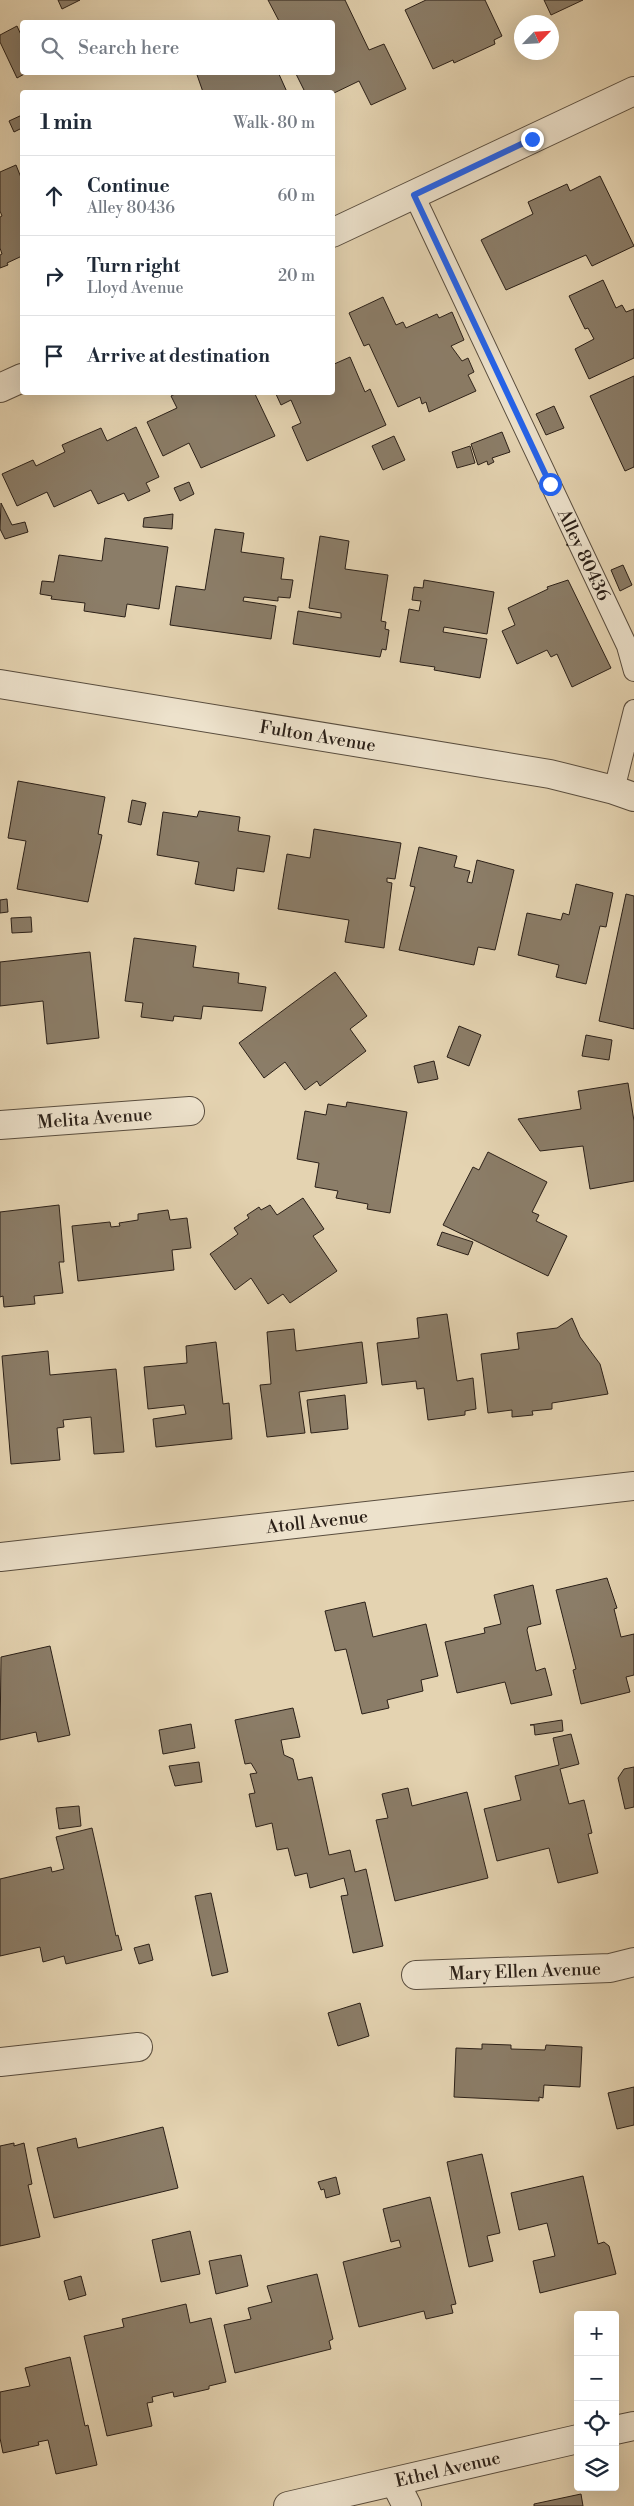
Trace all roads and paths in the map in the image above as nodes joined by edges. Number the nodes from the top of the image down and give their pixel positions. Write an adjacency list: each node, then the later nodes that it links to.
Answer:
1 (634, 91): 2 (street)
2 (414, 195): 3 (street); 6 (lane, Alley 80436)
3 (335, 232)
4 (20, 379): 5 (street)
5 (0, 388)
6 (634, 671)
7 (0, 684): 9 (street, Fulton Avenue)
8 (634, 710): 9 (lane)
9 (624, 794)
10 (190, 1110): 11 (street, Melita Avenue)
11 (0, 1125)
12 (634, 1486): 13 (street, Atoll Avenue)
13 (0, 1557)
14 (634, 1962): 15 (street, Mary Ellen Avenue)
15 (416, 1975)
16 (138, 2047): 17 (street)
17 (0, 2062)
18 (634, 2426): 19 (street)
19 (619, 2429)
20 (574, 2440): 21 (street, Ethel Avenue)
21 (395, 2482): 22 (street, Ethel Avenue); 23 (street)
22 (301, 2504)
23 (406, 2506)

